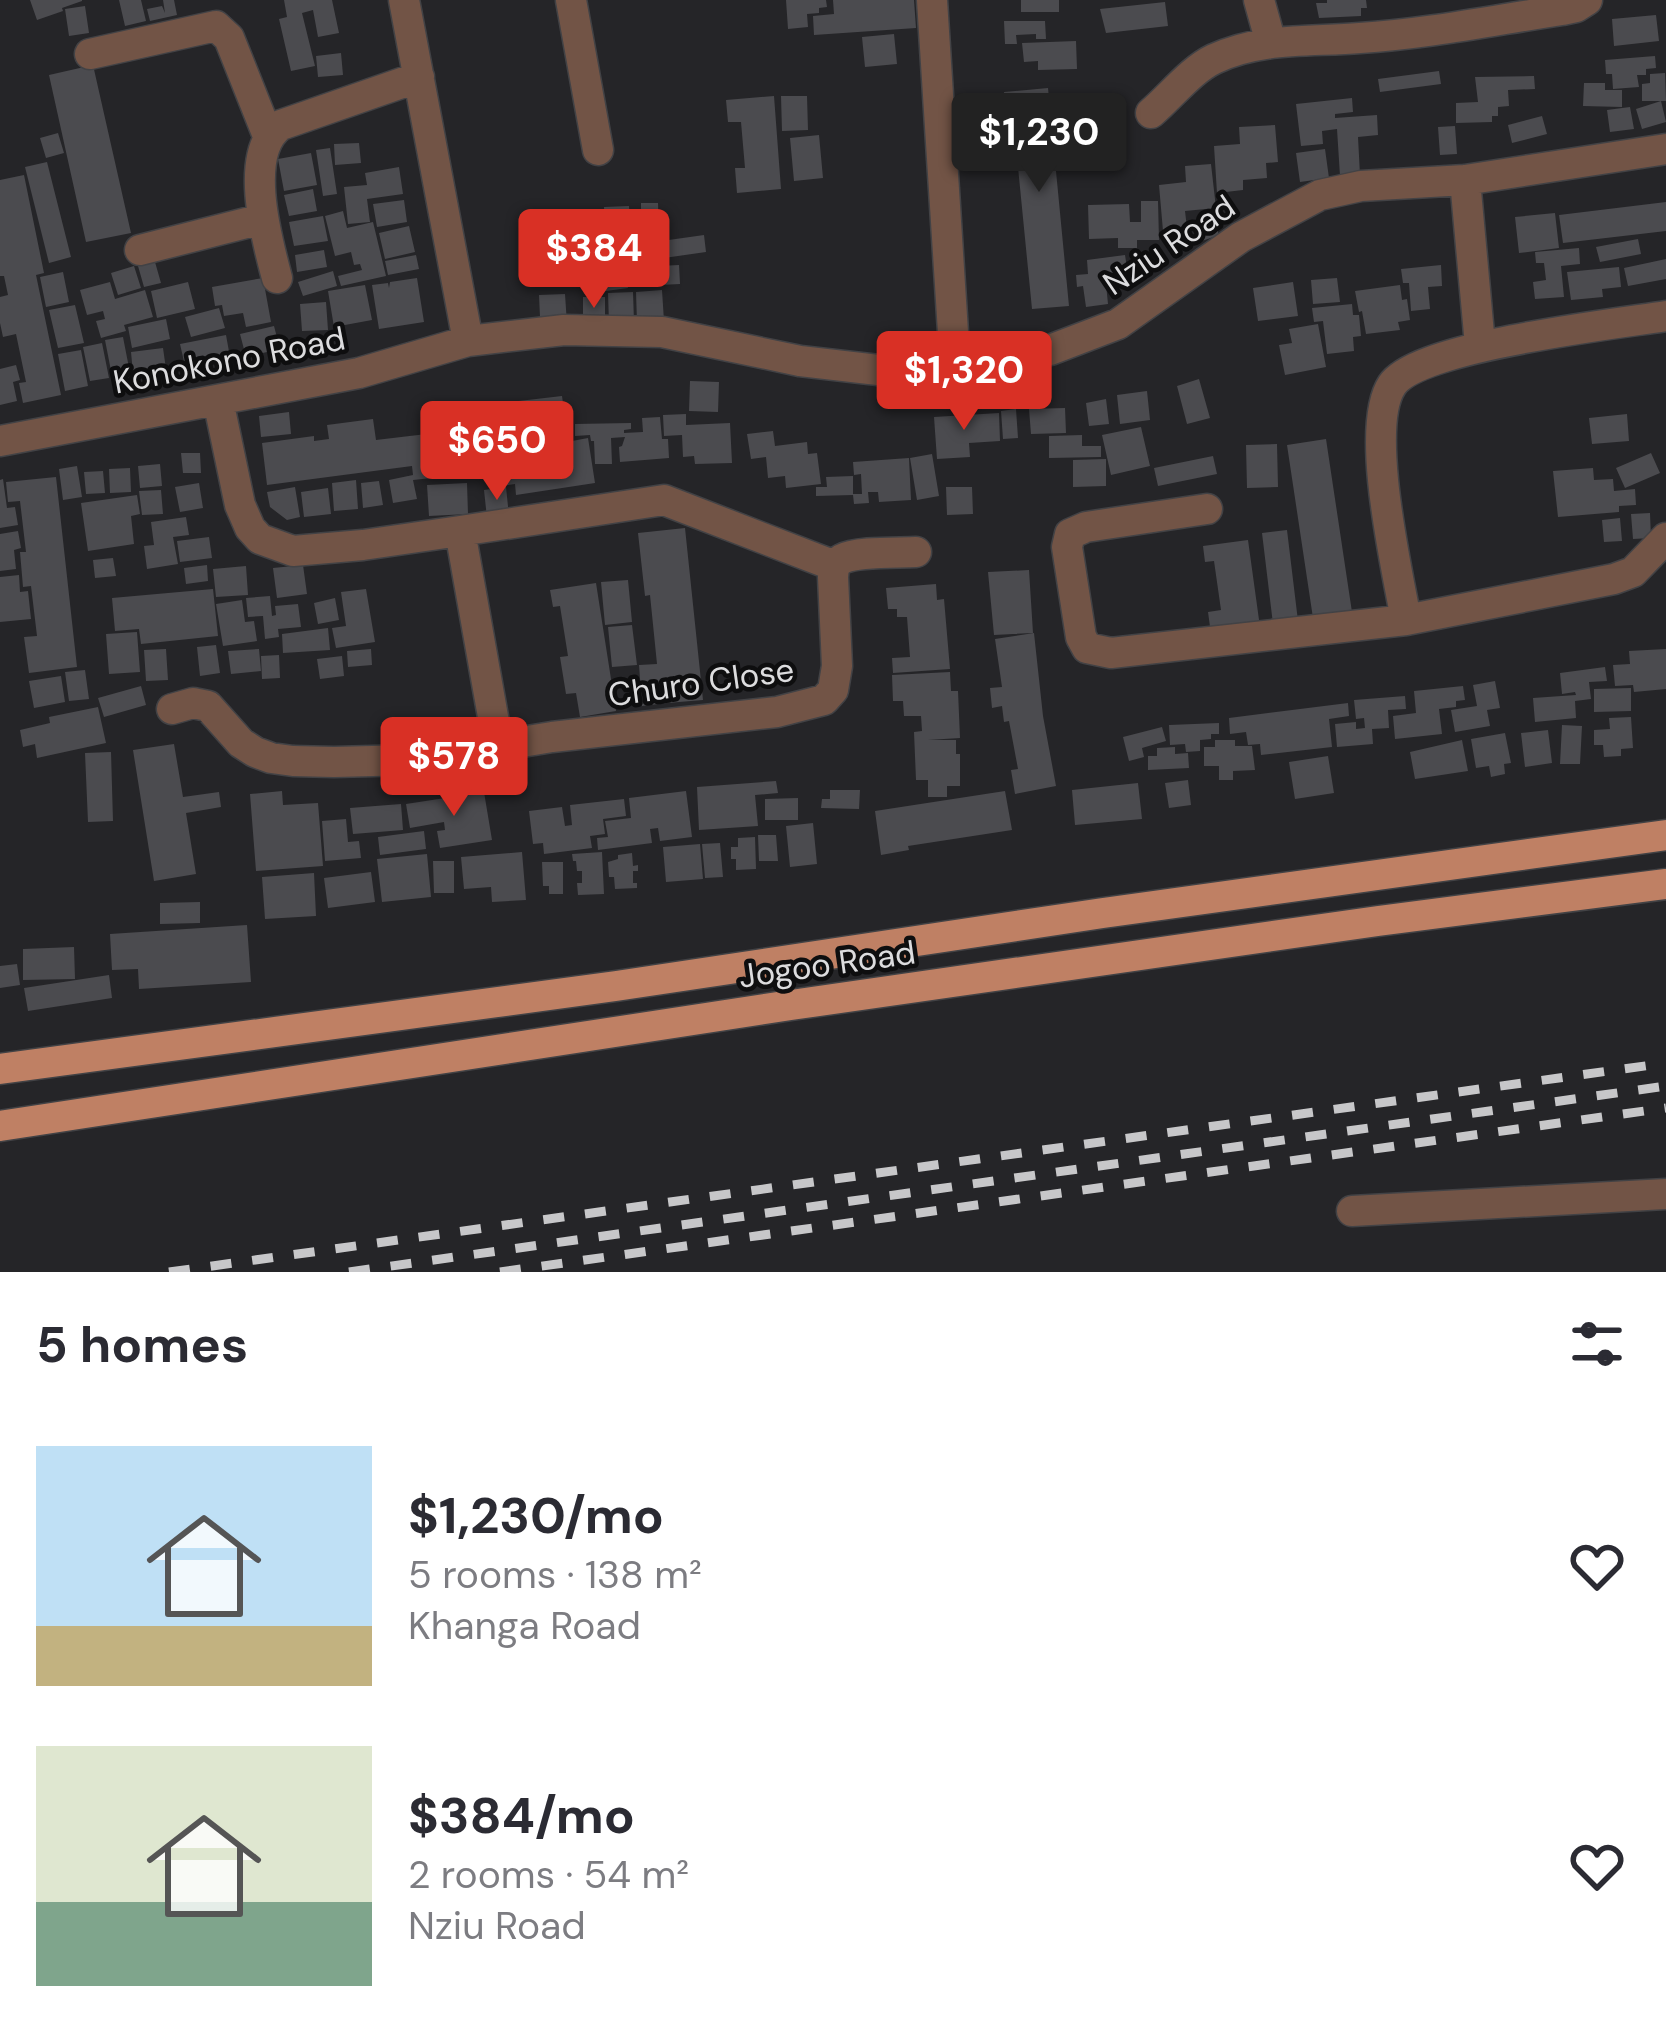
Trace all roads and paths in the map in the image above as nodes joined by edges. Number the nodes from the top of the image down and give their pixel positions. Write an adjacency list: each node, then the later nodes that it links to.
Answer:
1 (404, 0): 8 (street)
2 (572, 0): 12 (street)
3 (932, 0): 20 (street)
4 (1259, 0): 6 (street)
5 (1587, 0): 6 (street)
6 (1271, 43): 9 (street)
7 (90, 54): 10 (street)
8 (419, 77): 10 (street); 18 (street)
9 (1151, 113)
10 (268, 136): 14 (street)
11 (1666, 149): 13 (street, Nziu Road)
12 (598, 150)
13 (1465, 180): 19 (street); 20 (street, Nziu Road)
14 (262, 219): 15 (street); 16 (street)
15 (140, 250)
16 (278, 278)
17 (1666, 316): 19 (street)
18 (468, 340): 20 (street, Nziu Road); 21 (street, Konokono Road)
19 (1480, 345): 28 (street)
20 (955, 364)
21 (218, 400): 22 (street, Konokono Road); 24 (street)
22 (0, 440)
23 (1207, 509): 28 (street)
24 (460, 531): 27 (street); 30 (street)
25 (1666, 538): 28 (street)
26 (916, 552): 27 (street)
27 (835, 566): 30 (street, Churo Close)
28 (1406, 620)
29 (172, 709): 30 (street, Churo Close)
30 (498, 745)
31 (1666, 835): 33 (main road, Jogoo Road)
32 (1666, 884): 34 (main road, Jogoo Road)
33 (0, 1070)
34 (0, 1126)
35 (1666, 1194): 36 (street)
36 (1352, 1211)

